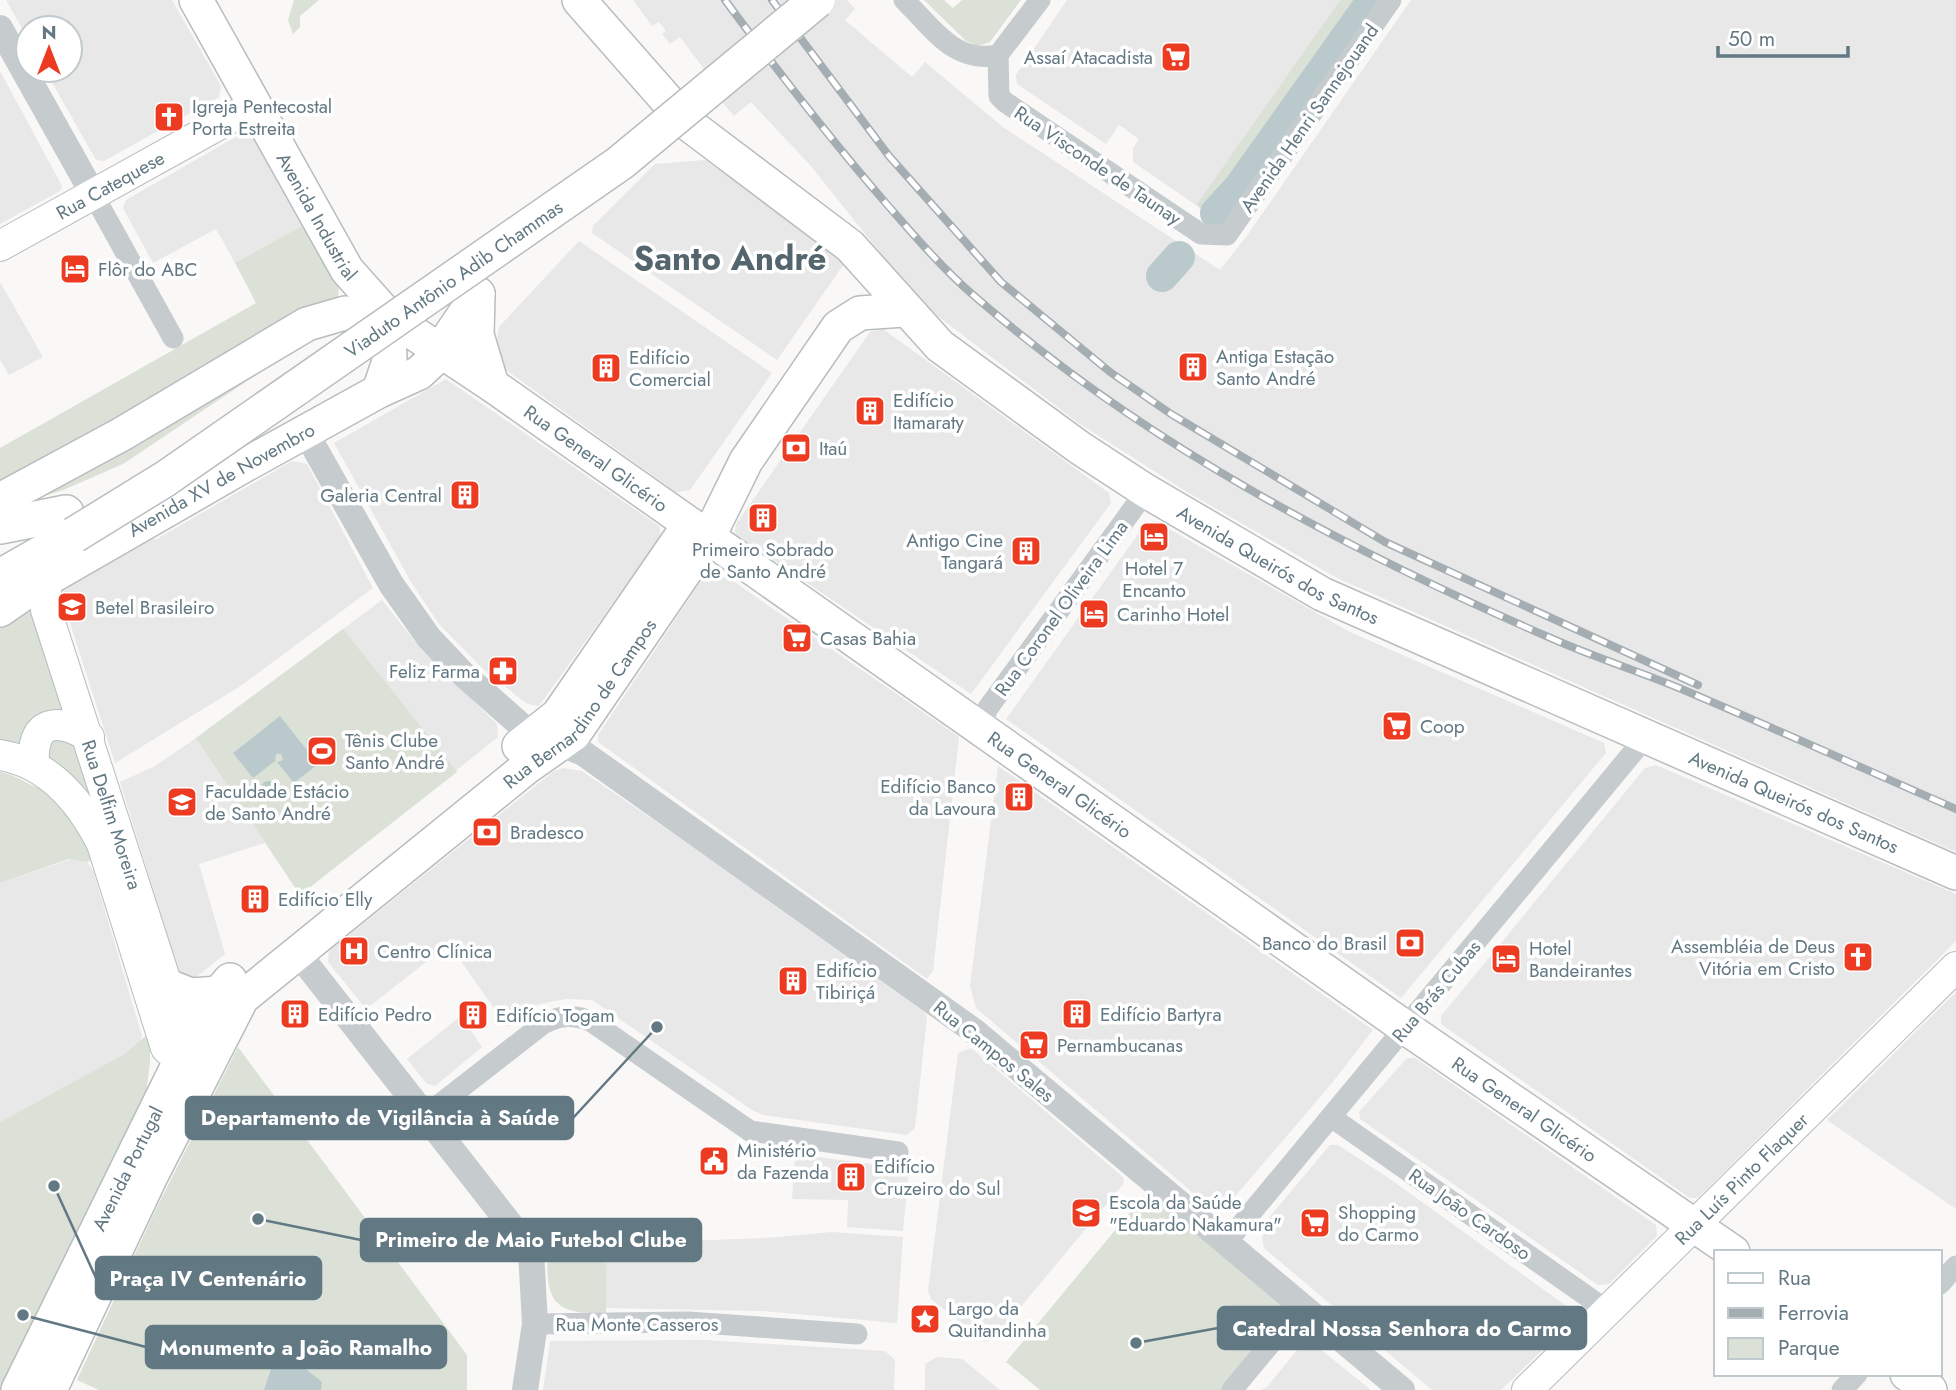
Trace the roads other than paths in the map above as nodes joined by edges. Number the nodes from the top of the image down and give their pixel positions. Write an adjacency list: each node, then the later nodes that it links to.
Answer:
1 (196, 0): 10 (main road, Avenida Industrial)
2 (579, 0): 14 (main road, Avenida Queirós dos Santos)
3 (783, 0): 23 (highway, Viaduto Antônio Adib Chammas)
4 (817, 0): 23 (highway, Viaduto Antônio Adib Chammas, bridge)
5 (904, 0): 9 (street)
6 (1040, 0): 9 (street)
7 (1391, 0): 12 (street, Avenida Henri Sannejouand)
8 (0, 28): 11 (street)
9 (998, 55): 12 (street, Rua Visconde de Taunay)
10 (259, 113): 11 (main road, Rua Catequese); 15 (main road, Avenida Industrial)
11 (93, 194): 13 (main road, Rua Catequese); 16 (street)
12 (1227, 235)
13 (0, 246)
14 (904, 310): 21 (main road, Avenida Queirós dos Santos); 25 (main road, Rua Bernardino de Campos)
15 (388, 316): 17 (main road, Rua General Glicério); 19 (main road); 22 (main road)
16 (173, 338)
17 (440, 350): 18 (main road, Rua General Glicério); 18 (main road, Avenida XV de Novembro); 19 (main road, Avenida XV de Novembro)
18 (492, 385): 25 (main road, Rua General Glicério)
19 (379, 391): 20 (main road, Avenida XV de Novembro)
20 (305, 432): 28 (main road, Avenida XV de Novembro); 32 (street, Rua Campos Sales)
21 (1146, 491): 30 (street, Rua Coronel Oliveira Lima); 33 (main road, Avenida Queirós dos Santos)
22 (0, 500)
23 (70, 524): 24 (highway); 26 (highway); 27 (highway)
24 (0, 526)
25 (699, 531): 30 (main road, Rua General Glicério); 32 (main road, Rua Bernardino de Campos)
26 (0, 551)
27 (0, 577)
28 (46, 580): 29 (main road, Avenida XV de Novembro); 31 (main road, Rua Delfim Moreira)
29 (0, 610)
30 (980, 727): 41 (main road, Rua General Glicério)
31 (89, 737): 35 (main road); 39 (main road, Rua Delfim Moreira)
32 (551, 738): 37 (main road, Rua Bernardino de Campos); 40 (main road, Rua Bernardino de Campos); 47 (street, Rua Campos Sales)
33 (1645, 738): 36 (main road, Avenida Queirós dos Santos); 41 (street, Rua Brás Cubas)
34 (0, 755): 35 (main road)
35 (34, 765): 42 (main road, Rua Delfim Moreira)
36 (1956, 873)
37 (297, 951): 42 (main road, Rua Bernardino de Campos); 43 (street, Rua Monte Casseros)
38 (1956, 967): 46 (main road, Rua Luís Pinto Flaquer)
39 (168, 986): 40 (main road); 42 (main road, Rua Delfim Moreira)
40 (219, 993): 42 (main road, Rua Bernardino de Campos)
41 (1406, 1028): 44 (street, Rua Brás Cubas); 46 (main road, Rua General Glicério)
42 (190, 1059): 57 (main road, Avenida Portugal); 58 (main road, Avenida Portugal)
43 (426, 1115): 45 (street); 53 (street, Rua Monte Casseros)
44 (1331, 1117): 47 (street, Rua Brás Cubas); 52 (street, Rua João Cardoso)
45 (898, 1152)
46 (1695, 1225): 48 (main road, Rua General Glicério); 52 (main road, Rua Luís Pinto Flaquer)
47 (1226, 1243): 51 (street, Rua Campos Sales)
48 (1730, 1250)
49 (1956, 1266): 50 (street)
50 (1942, 1282)
51 (1301, 1307): 60 (street); 61 (street, Rua Campos Sales)
52 (1608, 1311): 62 (main road, Rua Luís Pinto Flaquer)
53 (535, 1324): 54 (street, Rua Monte Casseros); 59 (street)
54 (857, 1334)
55 (1855, 1376): 63 (street)
56 (1910, 1376): 64 (main road)
57 (18, 1390)
58 (50, 1390)
59 (525, 1390)
60 (1233, 1390)
61 (1402, 1390)
62 (1527, 1390)
63 (1842, 1390)
64 (1930, 1390)

